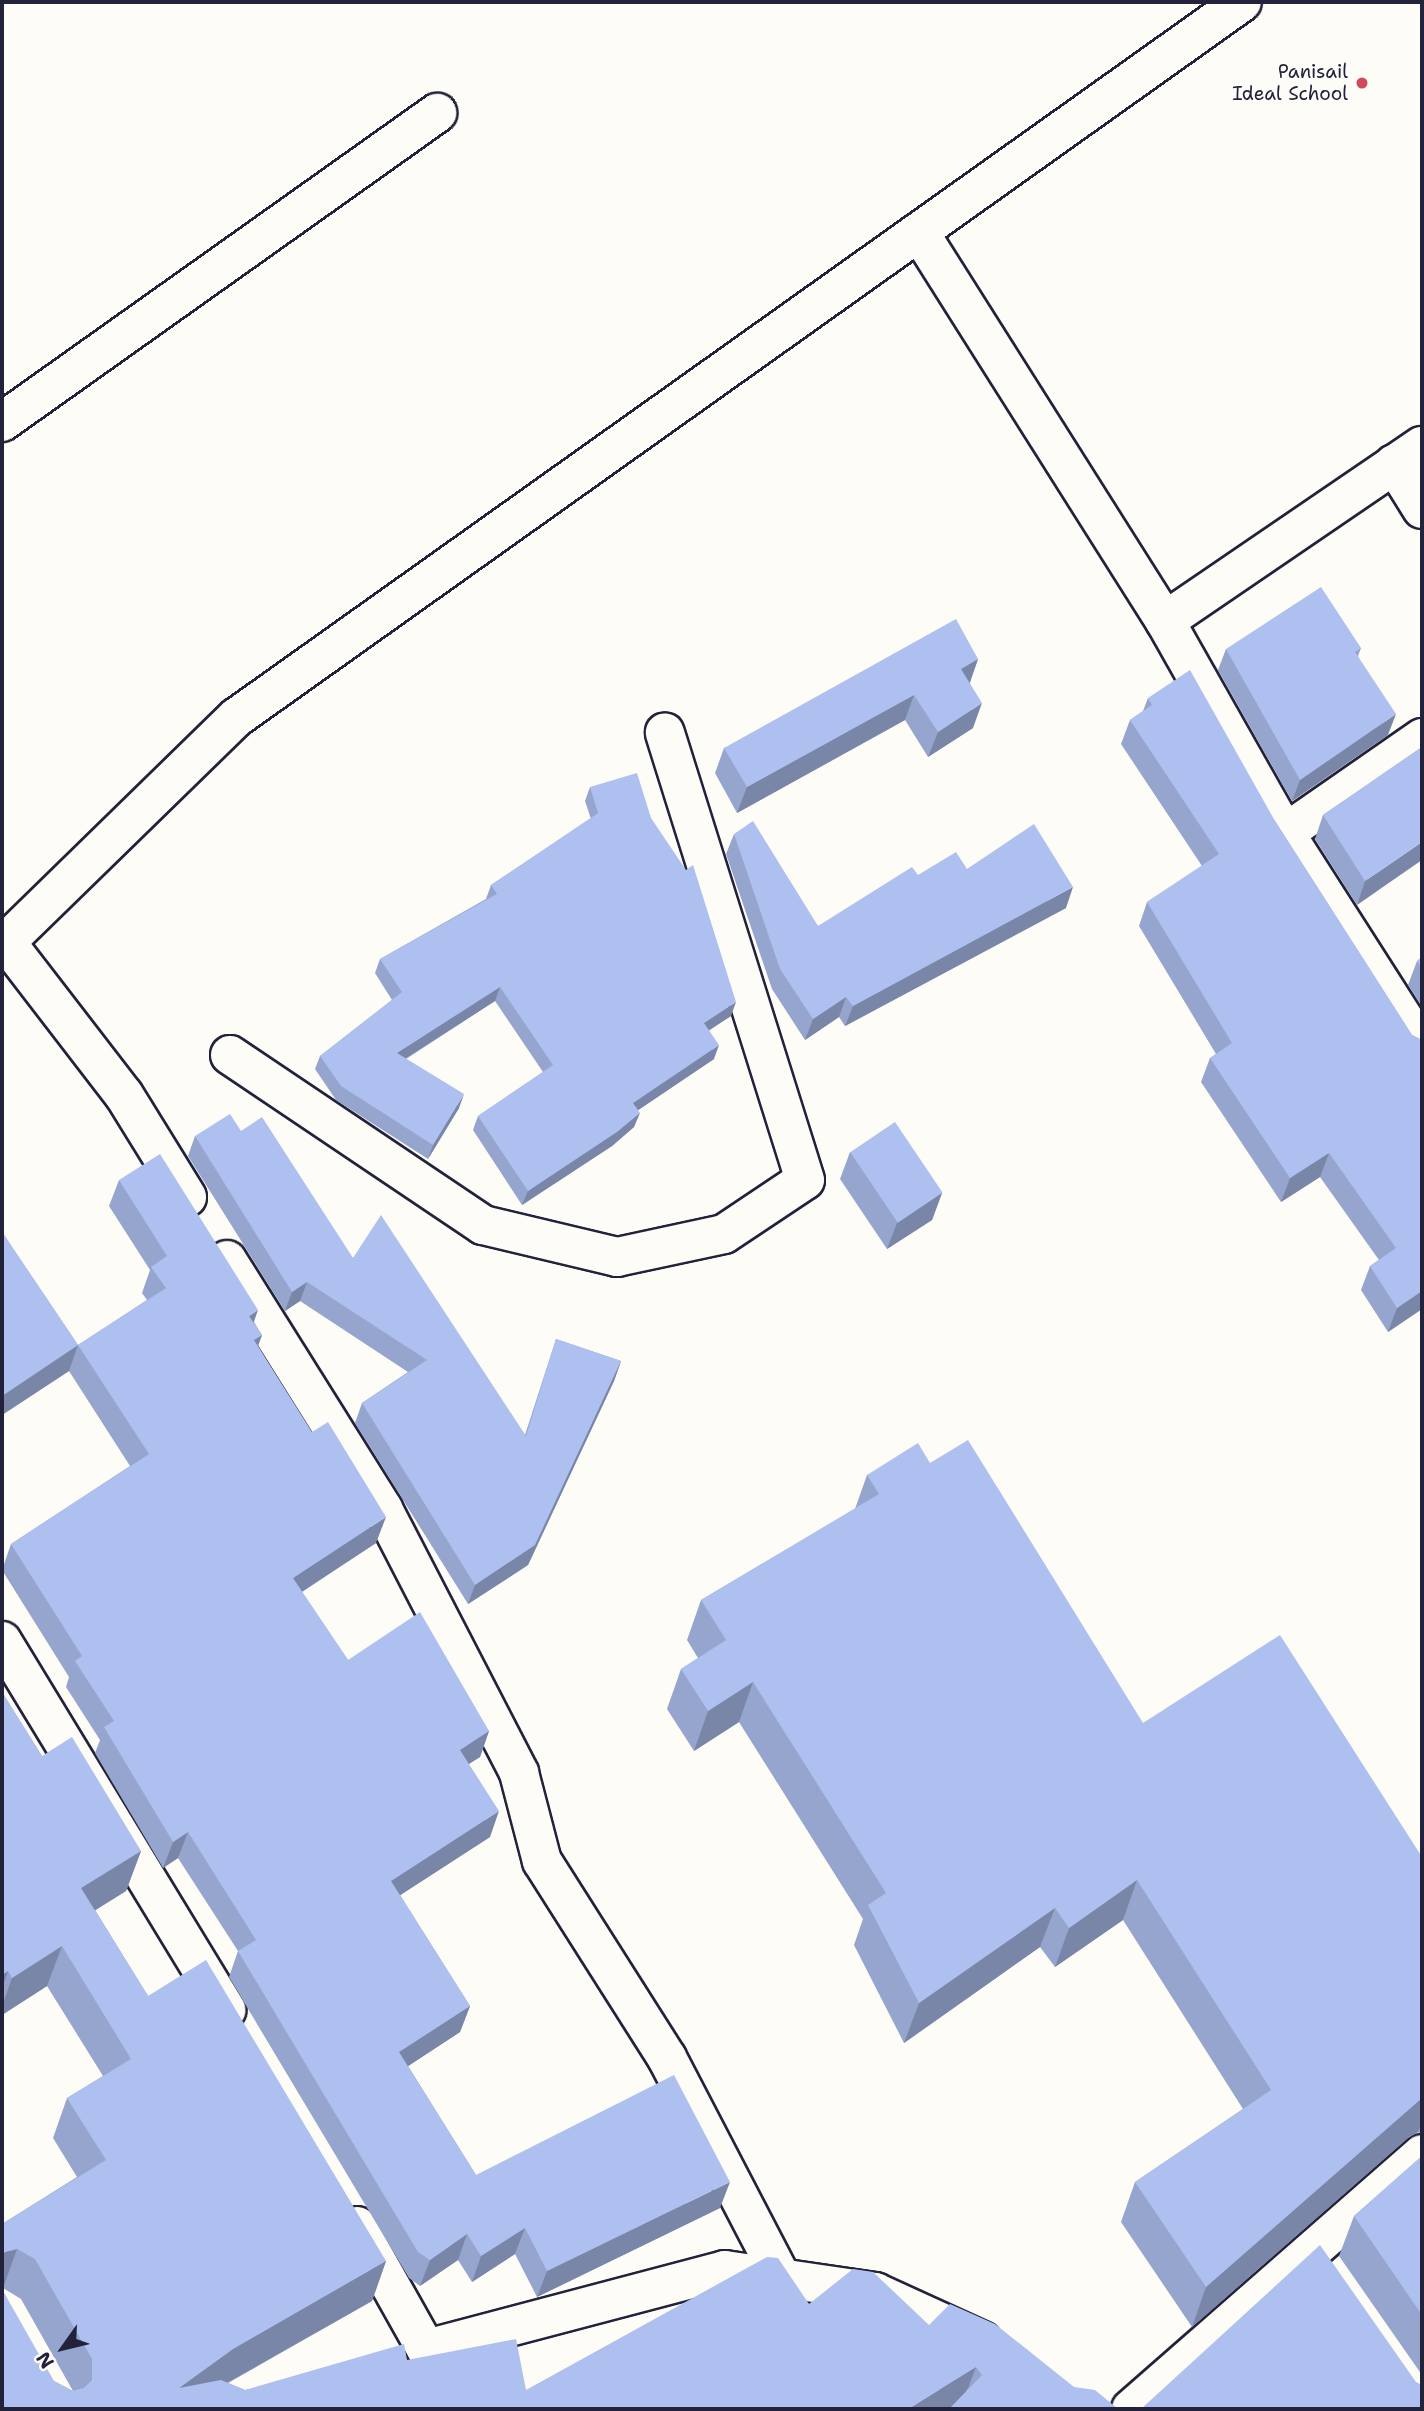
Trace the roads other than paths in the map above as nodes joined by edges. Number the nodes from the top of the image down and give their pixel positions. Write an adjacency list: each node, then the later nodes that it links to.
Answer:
1 (1241, 2): 3 (street)
2 (437, 113): 4 (street)
3 (919, 232): 7 (street); 11 (street)
4 (2, 422)
5 (1408, 455): 6 (street); 7 (street)
6 (1422, 509)
7 (1165, 621): 10 (street)
8 (665, 732): 13 (street)
9 (1422, 738): 10 (street)
10 (1285, 833): 12 (street)
11 (4, 944): 19 (street)
12 (1422, 1047)
13 (230, 1055)
14 (2, 1641): 15 (street)
15 (248, 2048)
16 (1422, 2154): 18 (street)
17 (335, 2191): 21 (street)
18 (1310, 2252): 20 (street); 24 (street)
19 (782, 2279): 21 (street); 23 (street)
20 (1334, 2286)
21 (426, 2349): 22 (street)
22 (389, 2359)
23 (1013, 2361)
24 (1131, 2409)

